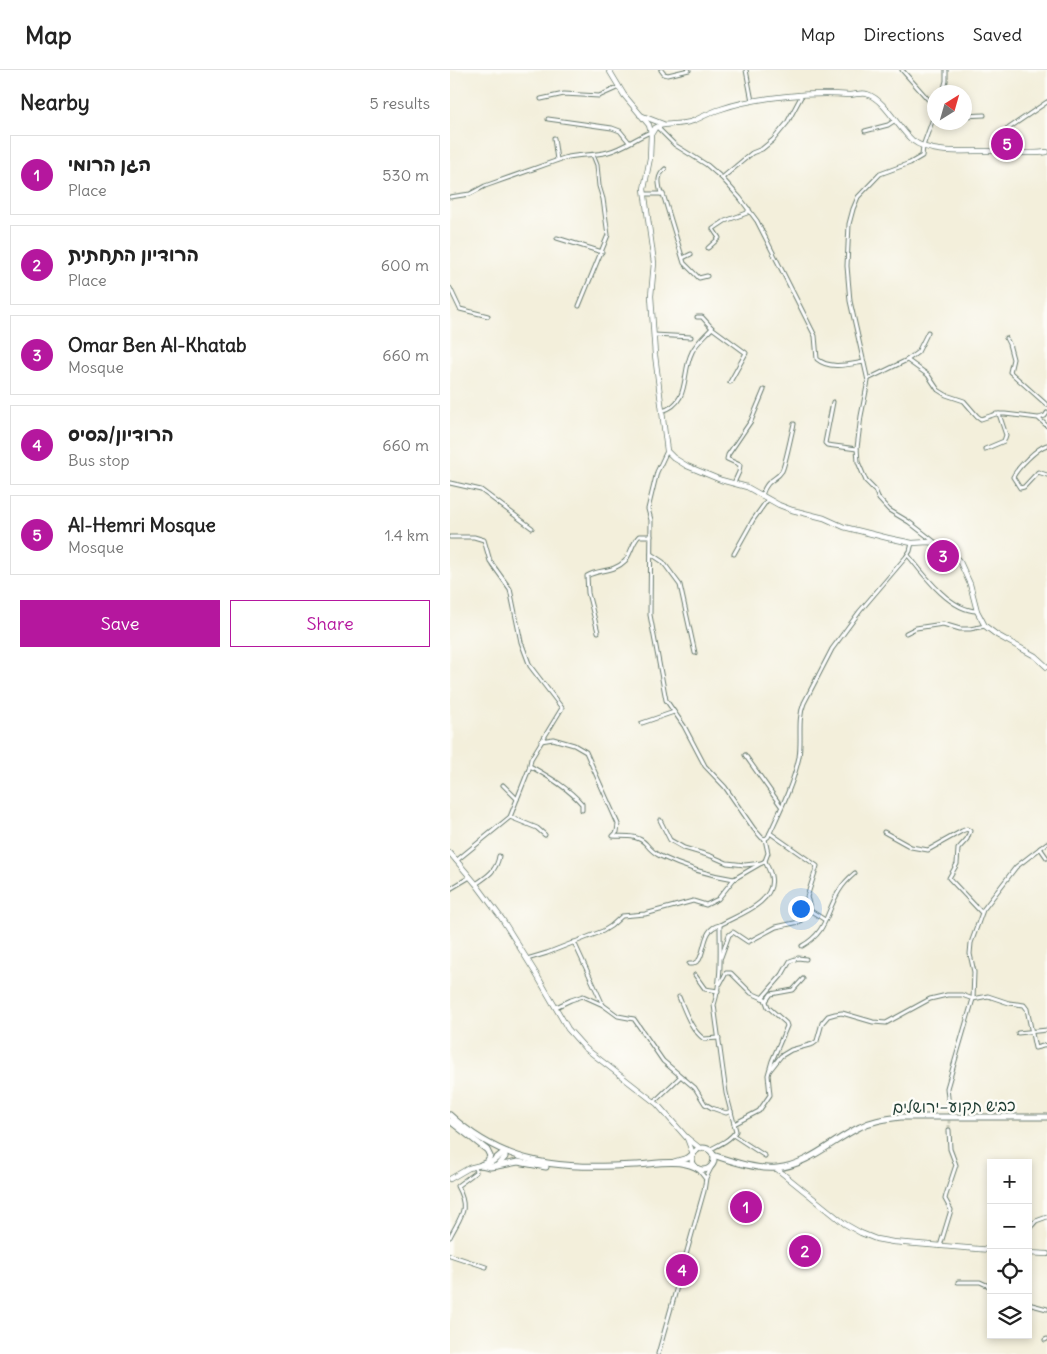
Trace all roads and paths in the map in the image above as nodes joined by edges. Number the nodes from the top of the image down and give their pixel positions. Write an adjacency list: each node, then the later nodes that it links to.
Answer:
1 (609, 70): 8 (street)
2 (661, 70): 3 (street)
3 (689, 70)
4 (746, 70): 12 (street)
5 (902, 70): 11 (street)
6 (946, 70): 7 (street)
7 (945, 85)
8 (619, 87): 10 (street); 17 (street)
9 (802, 95): 12 (street); 18 (street); 31 (street)
10 (541, 98)
11 (927, 98)
12 (752, 101): 19 (street)
13 (1047, 102): 26 (street)
14 (984, 115): 15 (street)
15 (972, 116)
16 (548, 119): 24 (street)
17 (647, 121): 19 (street); 19 (street)
18 (894, 121): 21 (street); 25 (street)
19 (656, 126): 22 (street); 31 (street)
20 (929, 130): 25 (street)
21 (865, 131)
22 (651, 134): 24 (street); 32 (street)
23 (554, 138): 29 (street)
24 (629, 142): 28 (street)
25 (923, 146): 26 (street); 52 (street)
26 (994, 151): 27 (street)
27 (1047, 152)
28 (593, 155): 29 (street); 38 (street)
29 (557, 160): 34 (street)
30 (665, 170): 33 (street)
31 (722, 178): 35 (street)
32 (644, 194): 33 (street); 48 (street)
33 (661, 194): 40 (street)
34 (450, 197)
35 (749, 209): 37 (street); 52 (street)
36 (557, 238): 38 (street)
37 (708, 248)
38 (602, 252): 43 (street)
39 (692, 254): 40 (street)
40 (683, 258): 41 (street)
41 (707, 276)
42 (450, 288): 44 (street)
43 (579, 306)
44 (488, 316)
45 (697, 317): 46 (street)
46 (712, 328): 54 (street); 58 (street)
47 (928, 332): 51 (street)
48 (654, 335): 49 (street); 58 (street)
49 (690, 337)
50 (1006, 338): 57 (street)
51 (907, 360): 53 (street); 60 (street)
52 (864, 362): 53 (street)
53 (868, 379): 65 (street)
54 (730, 382)
55 (764, 390): 70 (street)
56 (833, 402): 65 (street)
57 (1047, 405)
58 (662, 411): 67 (street)
59 (1047, 413): 61 (street)
60 (998, 414): 61 (street); 66 (street)
61 (1038, 418): 63 (street)
62 (794, 424): 71 (street)
63 (1047, 426)
64 (1047, 445): 68 (street)
65 (857, 449): 74 (street)
66 (985, 449)
67 (667, 452): 70 (street); 75 (street)
68 (1047, 475)
69 (450, 483): 73 (street)
70 (733, 484): 71 (street)
71 (762, 495): 72 (street)
72 (768, 499): 77 (street); 80 (street)
73 (532, 528)
74 (923, 532): 77 (street); 78 (street)
75 (651, 536): 79 (street); 84 (street)
76 (450, 537): 90 (street)
77 (914, 543): 78 (street); 81 (street)
78 (938, 544): 82 (street)
79 (651, 553): 86 (street); 88 (street)
80 (734, 554)
81 (908, 555): 82 (street); 95 (street)
82 (977, 611): 83 (street)
83 (985, 626): 85 (street); 87 (street)
84 (598, 632)
85 (906, 633)
86 (696, 653)
87 (1047, 667)
88 (674, 712): 89 (street); 102 (street)
89 (642, 723)
90 (541, 741): 92 (street); 112 (street)
91 (745, 755): 95 (street)
92 (530, 766): 94 (street); 96 (street)
93 (503, 785): 94 (street)
94 (517, 799): 97 (street)
95 (781, 807): 100 (street)
96 (582, 810)
97 (510, 817): 101 (street); 108 (street)
98 (660, 820): 109 (street)
99 (884, 832): 116 (street)
100 (770, 833): 102 (street); 115 (street)
101 (545, 835)
102 (765, 838): 109 (street)
103 (1047, 843): 104 (street)
104 (1040, 848): 107 (street); 116 (street)
105 (450, 853): 108 (street)
106 (498, 856): 113 (street)
107 (1047, 858)
108 (456, 861): 111 (street)
109 (764, 862): 112 (street); 118 (street)
110 (855, 873): 117 (street)
111 (471, 877): 113 (street); 114 (street)
112 (734, 879): 119 (street)
113 (476, 884): 121 (street)
114 (450, 889)
115 (811, 911): 117 (street); 122 (street)
116 (982, 912): 129 (street)
117 (825, 920): 120 (street)
118 (720, 925): 122 (street); 124 (street)
119 (574, 942): 121 (street); 131 (street)
120 (802, 946)
121 (527, 958): 132 (street)
122 (720, 959): 127 (street)
123 (806, 959): 130 (street)
124 (689, 964)
125 (695, 975): 127 (street)
126 (804, 979): 130 (street)
127 (718, 989): 130 (street); 136 (street)
128 (679, 997): 136 (street)
129 (973, 999): 134 (street); 138 (street); 141 (street)
130 (764, 1000): 138 (street)
131 (603, 1005): 132 (street); 139 (street)
132 (556, 1007): 140 (street)
133 (1047, 1030): 134 (street)
134 (1032, 1032): 135 (street); 137 (street)
135 (1018, 1033)
136 (719, 1038): 142 (street)
137 (1047, 1045)
138 (770, 1070): 146 (street)
139 (680, 1077): 140 (street); 142 (street)
140 (654, 1102): 149 (street)
141 (949, 1108)
142 (731, 1111): 146 (street)
143 (450, 1115): 151 (main road)
144 (1047, 1117): 163 (main road, כביש תקוע–ירושלים)
145 (450, 1121): 157 (main road)
146 (734, 1124): 148 (street)
147 (949, 1130): 169 (street)
148 (733, 1135): 152 (street); 154 (street)
149 (686, 1137): 150 (street); 153 (street)
150 (701, 1149): 152 (main road); 153 (main road)
151 (505, 1152): 157 (main road); 159 (main road); 160 (main road)
152 (711, 1152): 155 (main road, כביש תקוע–ירושלים); 158 (main road)
153 (693, 1154): 156 (main road); 162 (main road)
154 (765, 1156)
155 (724, 1159): 158 (main road, כביש תקוע–ירושלים); 163 (main road, כביש תקוע–ירושלים)
156 (672, 1163): 160 (main road); 162 (main road)
157 (482, 1165): 159 (main road); 161 (street)
158 (712, 1165): 162 (main road); 164 (street)
159 (498, 1166): 160 (main road)
160 (562, 1166)
161 (475, 1167): 165 (street); 168 (street)
162 (697, 1168): 164 (street)
163 (776, 1169): 169 (street)
164 (706, 1178): 179 (street)
165 (450, 1179)
166 (1047, 1217): 167 (street)
167 (1032, 1226)
168 (450, 1237)
169 (940, 1246): 170 (street)
170 (987, 1250)
171 (1032, 1253): 172 (street)
172 (1047, 1254)
173 (450, 1255): 174 (street)
174 (486, 1267)
175 (958, 1282): 176 (street)
176 (987, 1285)
177 (1032, 1305): 178 (street)
178 (1047, 1309)
179 (658, 1354)

